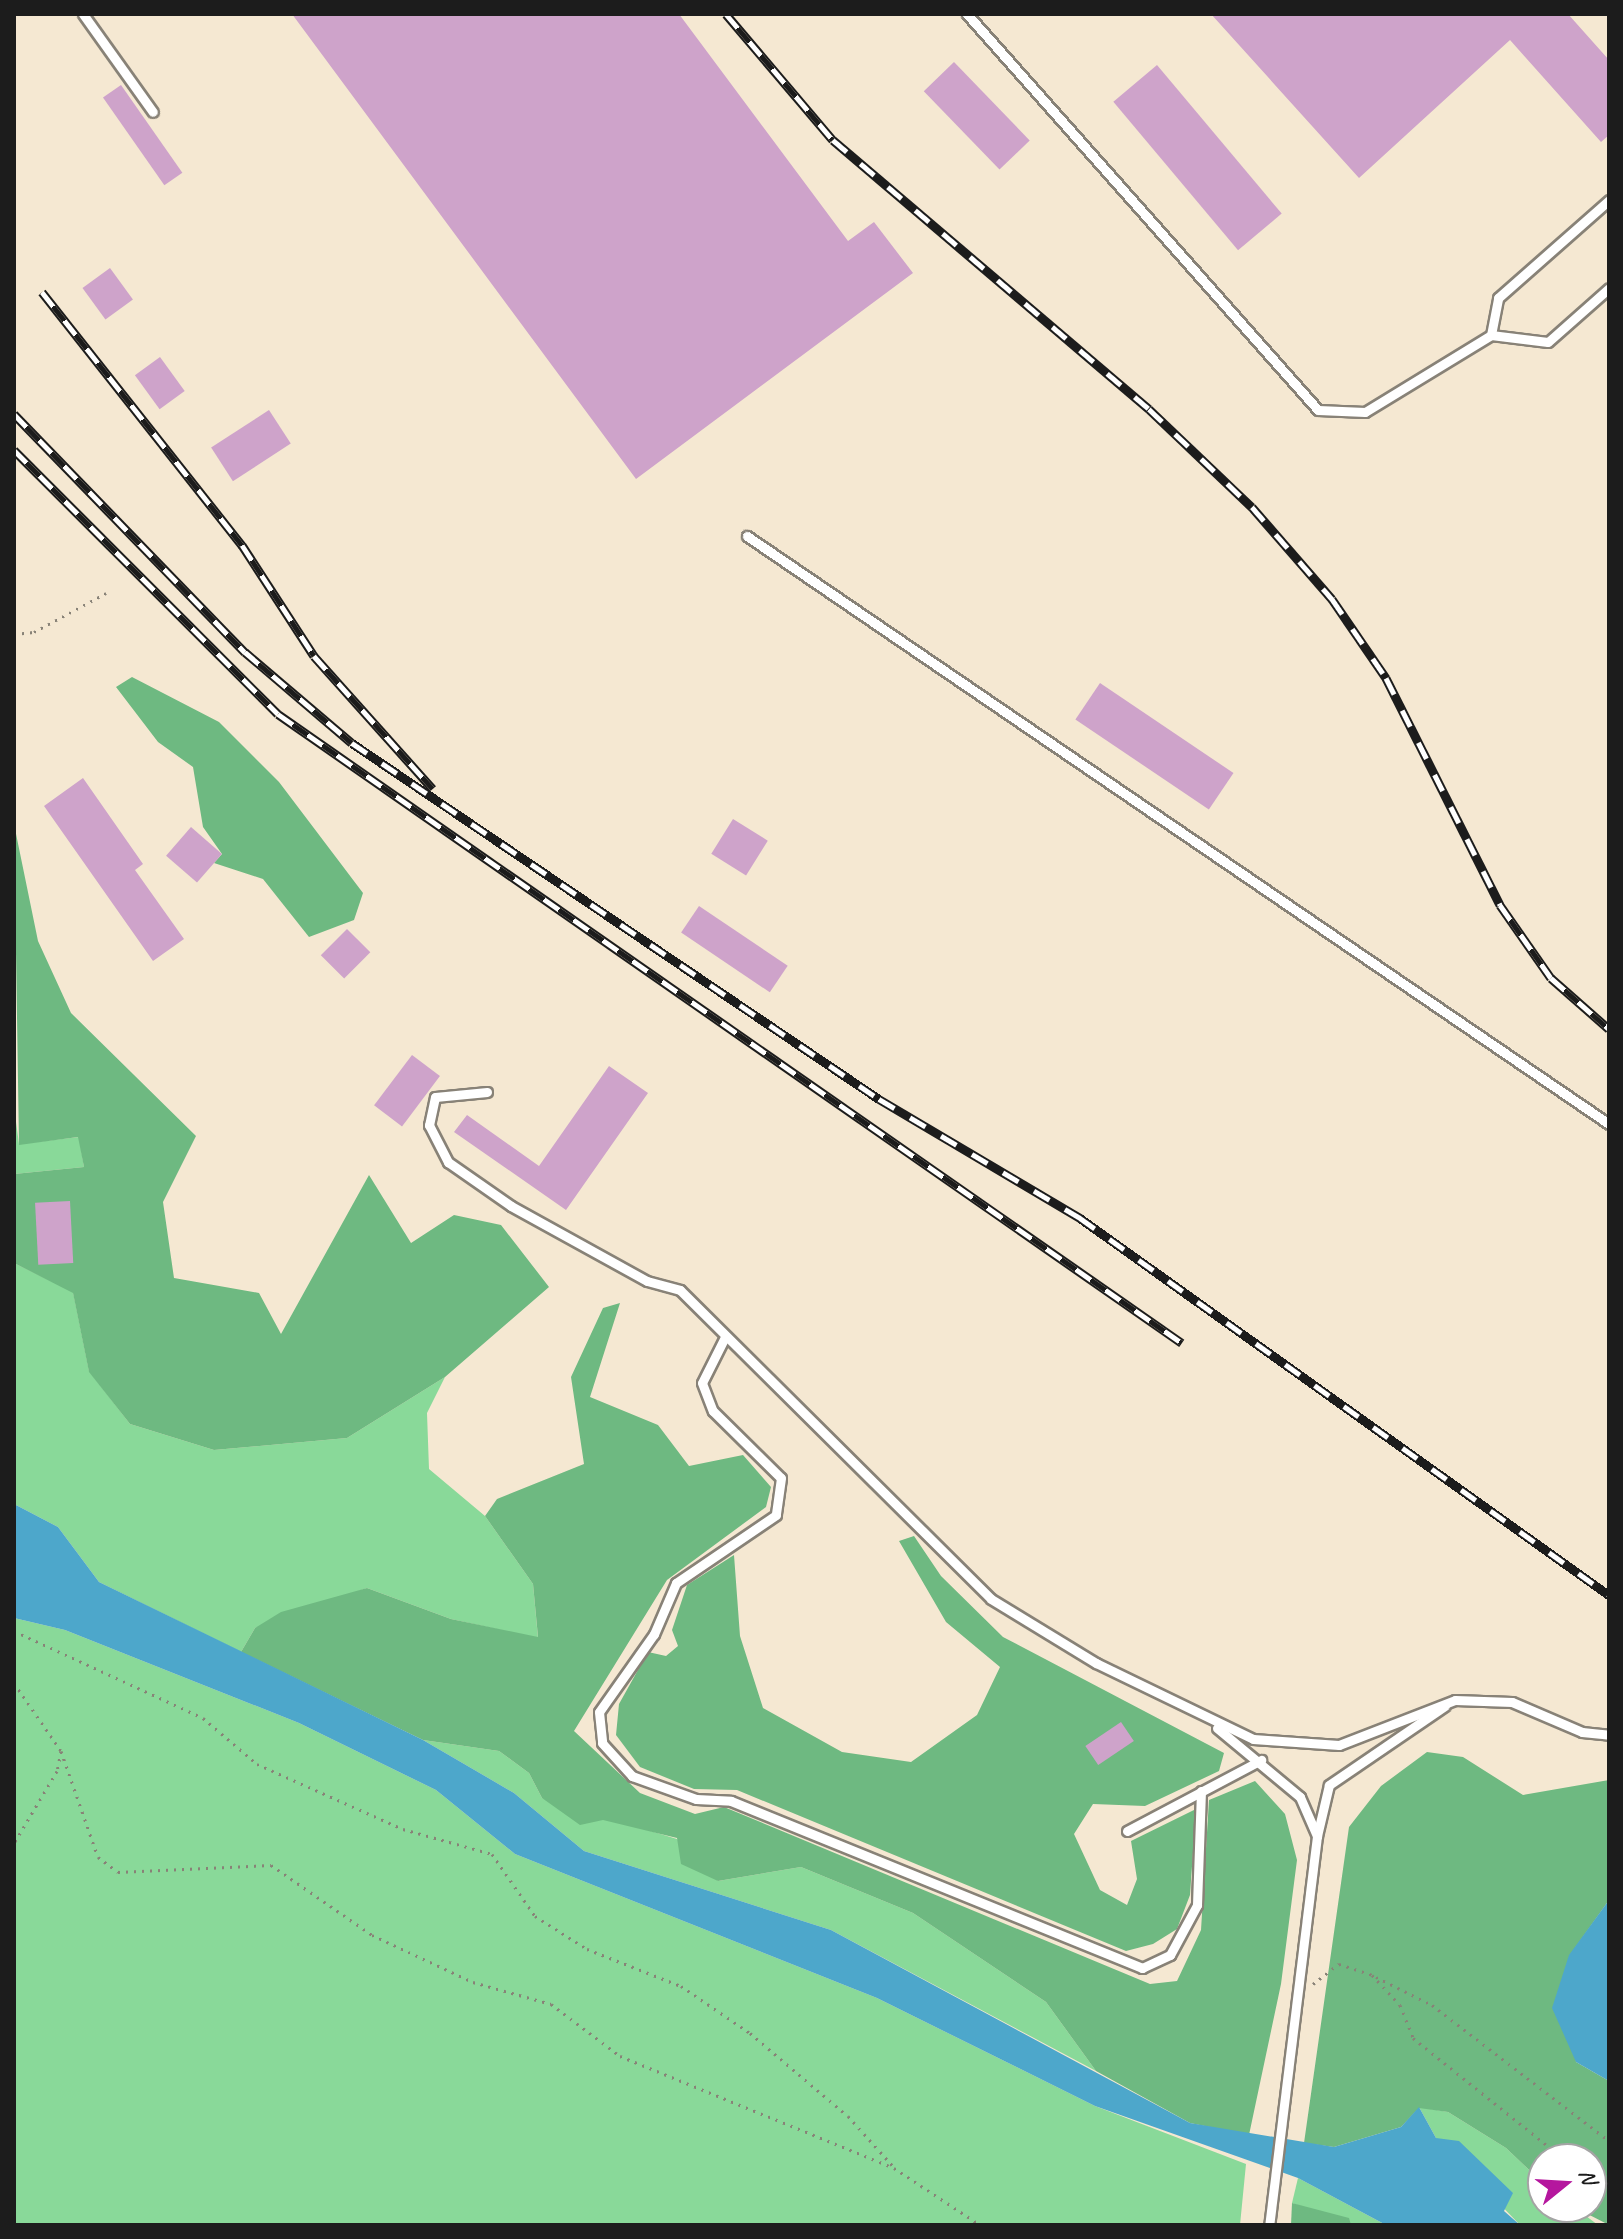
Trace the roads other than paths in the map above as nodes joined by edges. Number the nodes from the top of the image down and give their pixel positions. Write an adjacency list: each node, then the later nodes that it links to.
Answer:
1 (83, 14): 3 (lane)
2 (967, 14): 6 (lane)
3 (153, 112)
4 (1609, 200): 6 (lane)
5 (1609, 288): 6 (lane)
6 (1491, 335)
7 (747, 536): 9 (lane)
8 (487, 1092): 10 (lane)
9 (1609, 1124)
10 (725, 1337): 12 (lane); 15 (lane)
11 (1455, 1700): 12 (lane); 13 (lane); 17 (lane)
12 (1201, 1717): 14 (lane)
13 (1609, 1735)
14 (1261, 1760): 15 (lane); 17 (lane)
15 (1201, 1791): 16 (lane)
16 (1127, 1831)
17 (1317, 1836): 18 (lane)
18 (1269, 2225)

